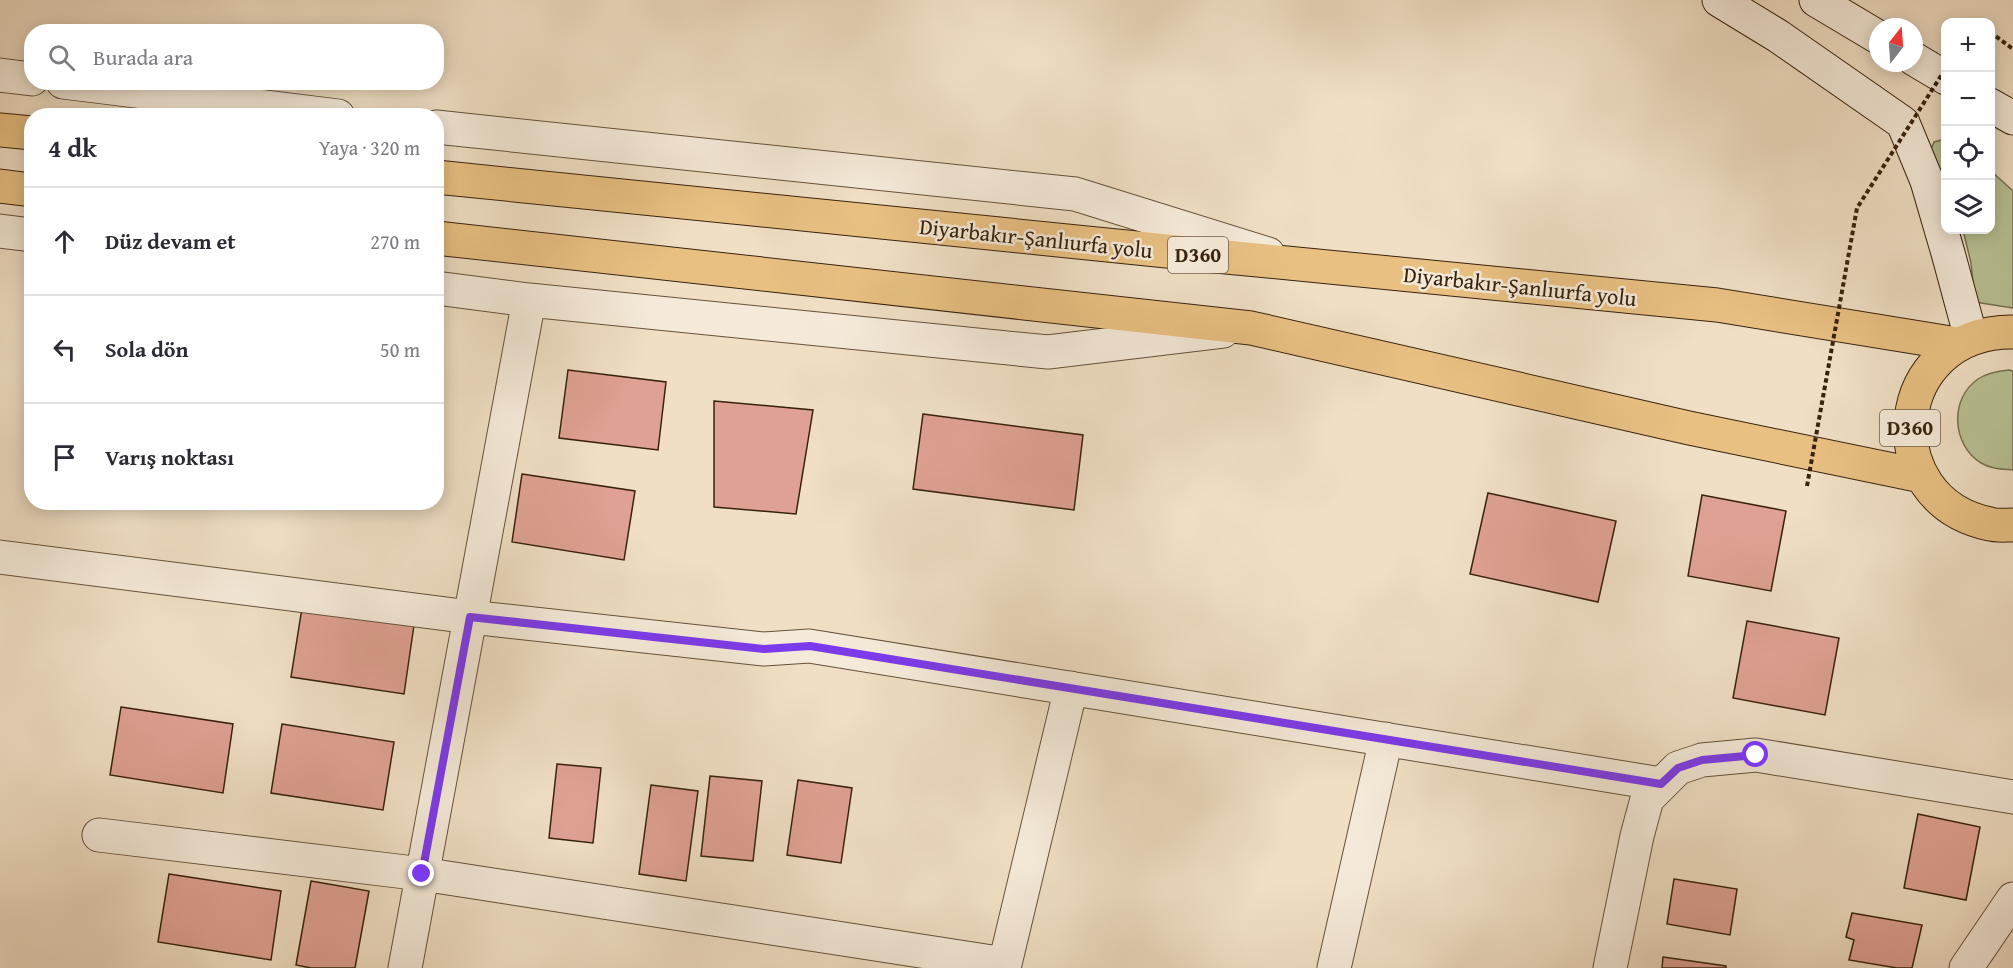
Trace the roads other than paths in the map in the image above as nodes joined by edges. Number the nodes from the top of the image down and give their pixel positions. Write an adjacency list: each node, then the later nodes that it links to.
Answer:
1 (1719, 0): 26 (street)
2 (1816, 0): 3 (street)
3 (1869, 32)
4 (1923, 64): 6 (street)
5 (0, 75): 7 (street)
6 (1941, 75)
7 (24, 78)
8 (128, 90): 9 (street)
9 (273, 108)
10 (1995, 108): 11 (street)
11 (2013, 118)
12 (444, 128): 21 (street)
13 (0, 130): 14 (highway)
14 (24, 132)
15 (444, 178): 21 (highway, Diyarbakır-Şanlıurfa yolu / D360)
16 (0, 186): 17 (highway)
17 (24, 189)
18 (0, 231): 19 (street)
19 (24, 234)
20 (444, 239): 24 (highway, D360)
21 (1305, 265): 26 (highway, Diyarbakır-Şanlıurfa yolu / D360)
22 (444, 289): 23 (street)
23 (529, 300): 24 (street); 30 (street)
24 (1251, 328): 27 (highway, D360)
25 (2013, 332): 26 (highway, D360)
26 (1964, 341): 27 (highway, D360)
27 (1922, 476): 28 (highway, D360)
28 (2013, 525)
29 (0, 557): 30 (street)
30 (470, 617): 31 (street); 36 (street)
31 (1071, 688): 32 (street); 38 (street)
32 (1386, 740): 33 (street); 40 (street)
33 (1661, 784): 34 (street); 41 (street)
34 (2013, 797)
35 (99, 835): 36 (street)
36 (422, 874): 38 (street); 39 (street)
37 (2013, 899): 42 (street)
38 (1004, 966)
39 (405, 968)
40 (1334, 968)
41 (1610, 968)
42 (1966, 968)

